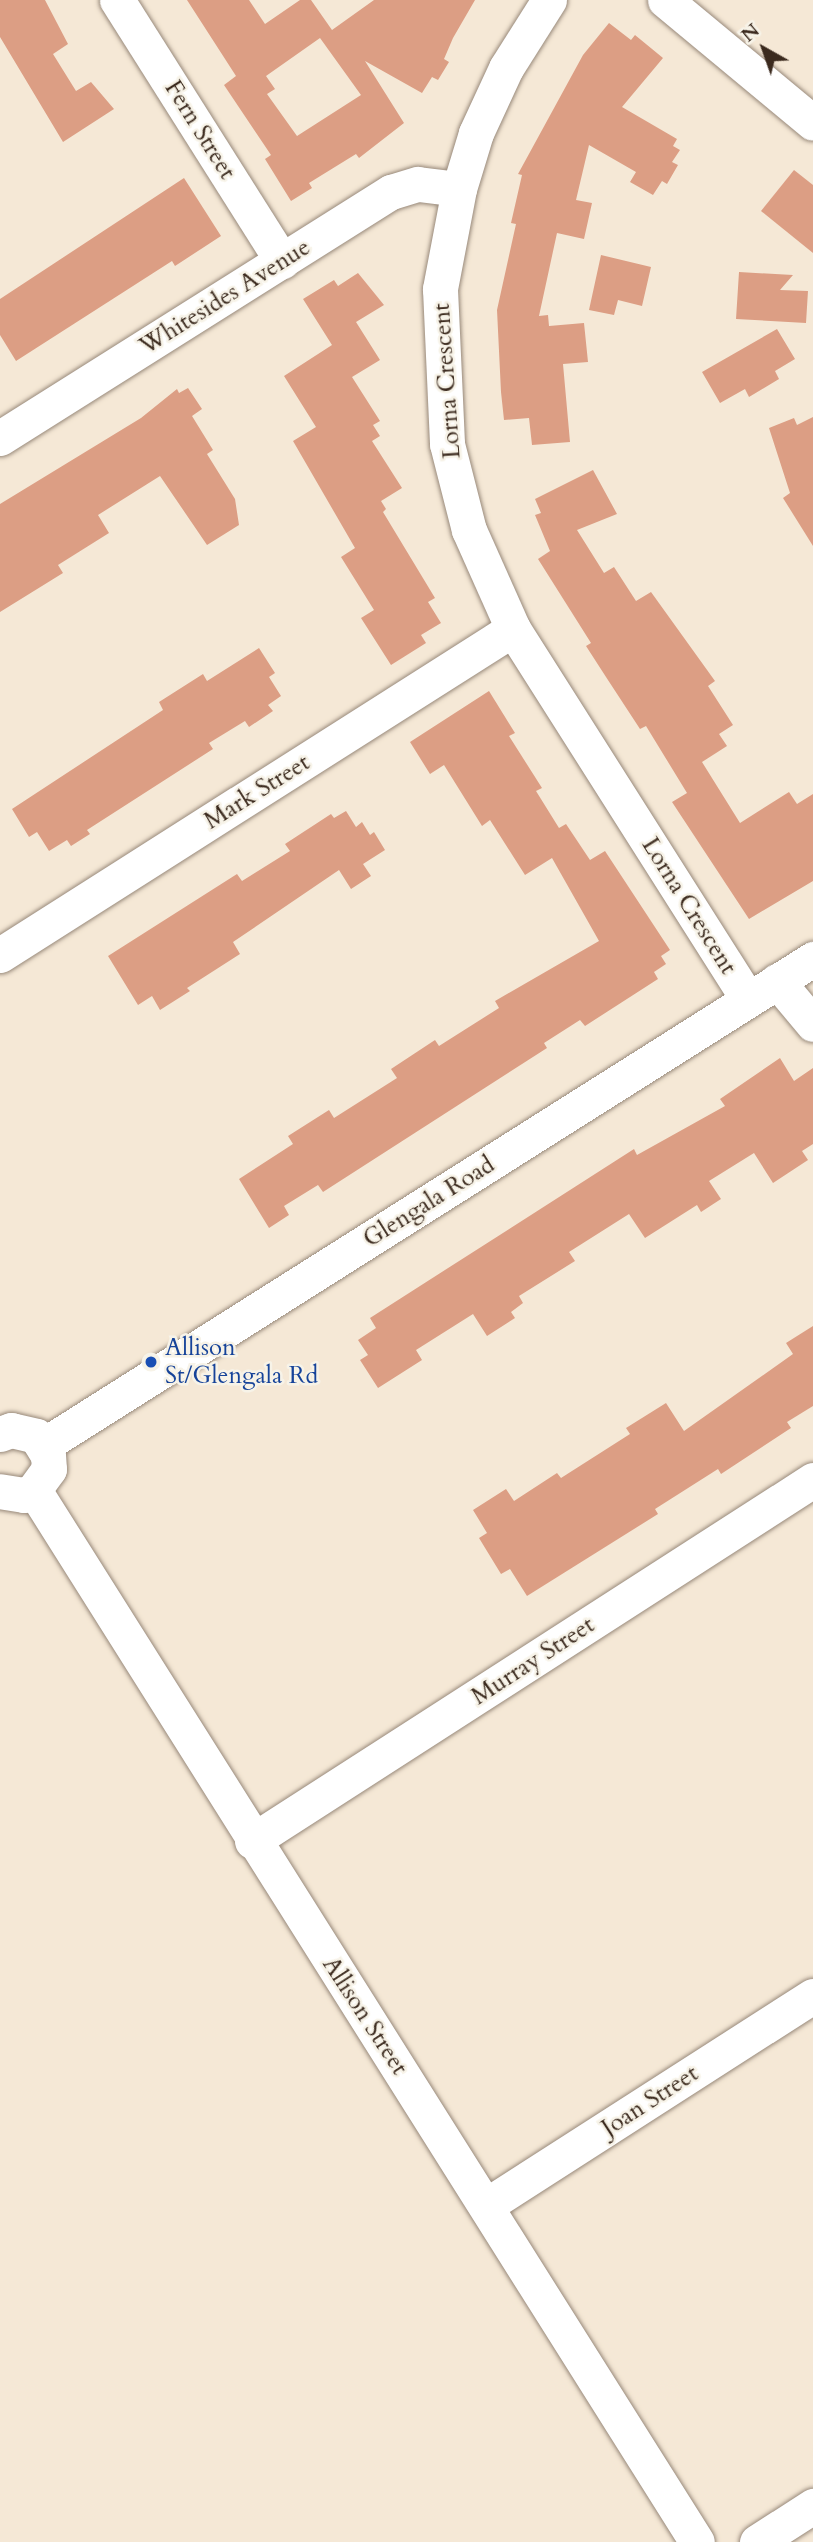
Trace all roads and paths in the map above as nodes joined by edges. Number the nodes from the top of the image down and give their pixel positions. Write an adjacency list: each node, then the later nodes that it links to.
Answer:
1 (117, 0): 6 (street, Fern Street)
2 (549, 0): 5 (street, Lorna Crescent)
3 (665, 0): 4 (street)
4 (813, 123)
5 (459, 189): 6 (street, Whitesides Avenue); 8 (street, Lorna Crescent)
6 (282, 261): 7 (street, Whitesides Avenue)
7 (0, 438)
8 (513, 629): 9 (street, Mark Street); 12 (street, Lorna Crescent)
9 (0, 954)
10 (813, 959): 11 (street, Glengala Road)
11 (777, 981): 12 (street, Glengala Road); 13 (street)
12 (748, 1000): 15 (street, Glengala Road)
13 (813, 1024)
14 (0, 1433): 15 (street)
15 (44, 1445): 17 (street)
16 (813, 1480): 19 (street, Murray Street)
17 (34, 1490): 18 (street); 19 (street, Allison Street)
18 (0, 1491)
19 (252, 1841): 21 (street, Allison Street)
20 (813, 1996): 21 (street, Joan Street)
21 (486, 2205): 23 (street, Allison Street)
22 (813, 2506): 24 (street)
23 (697, 2542)
24 (757, 2542)

